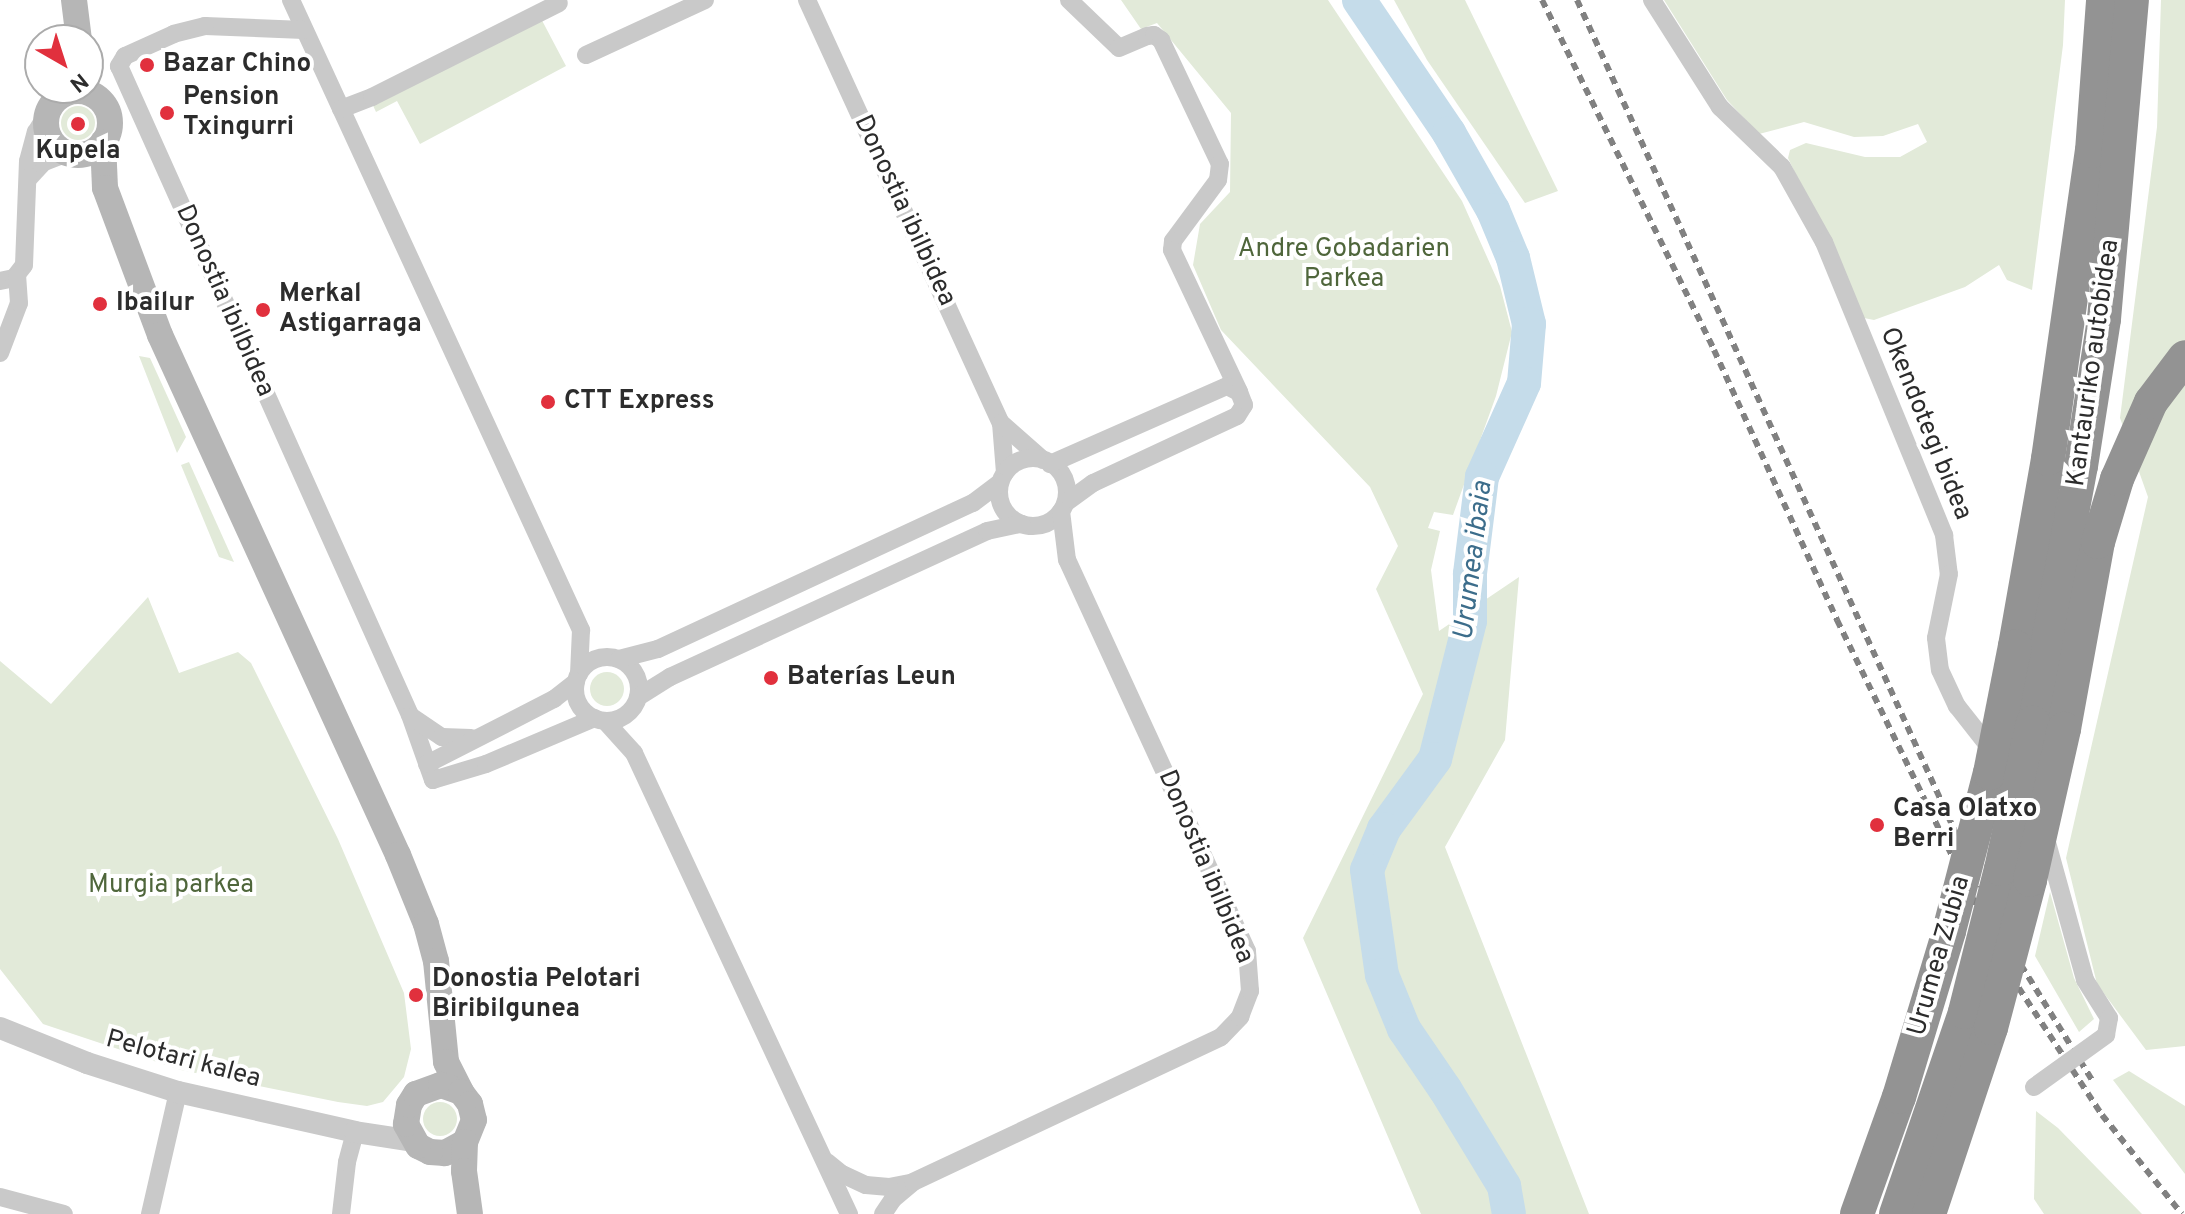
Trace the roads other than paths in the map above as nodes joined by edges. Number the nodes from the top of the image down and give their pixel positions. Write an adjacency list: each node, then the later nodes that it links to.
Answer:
1 (74, 0): 12 (main road)
2 (95, 0): 13 (main road)
3 (291, 0): 14 (street)
4 (705, 0): 15 (street)
5 (807, 0): 30 (street, Donostia ibilbidea)
6 (1069, 0): 28 (street)
7 (1652, 0): 47 (street, Okendotegi bidea, bridge)
8 (2084, 0): 24 (highway)
9 (2103, 0): 24 (highway, Kantauriko autobidea)
10 (2132, 0): 42 (highway, Kantauriko autobidea)
11 (559, 3): 19 (street)
12 (78, 24)
13 (84, 24)
14 (304, 30): 19 (street); 40 (street, Donostia ibilbidea)
15 (586, 55)
16 (56, 104): 22 (street)
17 (57, 104): 21 (main road)
18 (101, 104): 20 (main road)
19 (341, 109): 35 (street)
20 (103, 142): 21 (main road); 23 (main road)
21 (70, 154): 22 (street); 23 (main road)
22 (28, 179): 25 (street)
23 (105, 188): 45 (main road)
24 (2078, 253): 63 (highway, Urumea Zubia, bridge)
25 (8, 278): 26 (street)
26 (0, 353)
27 (2185, 357): 37 (highway)
28 (1239, 392): 31 (street); 33 (street)
29 (2185, 392): 37 (highway)
30 (1001, 423): 31 (street, Donostia ibilbidea); 32 (street, Donostia ibilbidea)
31 (1047, 462): 32 (street); 33 (street)
32 (1003, 478): 34 (street); 36 (street)
33 (1063, 507): 34 (street); 55 (street, Donostia ibilbidea)
34 (1021, 524): 39 (street)
35 (581, 630): 36 (street); 38 (street)
36 (616, 658): 38 (street); 39 (street)
37 (2077, 662): 42 (highway)
38 (578, 678): 41 (street); 43 (street)
39 (638, 697): 41 (street)
40 (410, 715): 43 (street); 44 (street, Donostia ibilbidea)
41 (600, 720): 44 (street); 54 (street)
42 (2048, 725): 64 (highway, Urumea Zubia, bridge); 65 (highway, bridge)
43 (483, 735): 44 (street)
44 (427, 764)
45 (418, 906): 49 (main road); 50 (main road)
46 (0, 1028): 48 (street, Pelotari kalea)
47 (2034, 1087)
48 (178, 1092): 51 (street, Pelotari kalea); 59 (street)
49 (461, 1092): 50 (main road); 52 (main road)
50 (415, 1098): 51 (street, Pelotari kalea); 53 (main road)
51 (355, 1132): 53 (street, Pelotari kalea); 60 (street)
52 (465, 1142): 53 (main road); 57 (main road)
53 (422, 1147): 57 (main road)
54 (822, 1157): 55 (street, Donostia ibilbidea); 61 (street)
55 (913, 1182): 62 (street, Donostia ibilbidea)
56 (0, 1197): 58 (street)
57 (468, 1206)
58 (64, 1214)
59 (150, 1214)
60 (341, 1214)
61 (849, 1214)
62 (883, 1214)
63 (1857, 1214)
64 (1896, 1214)
65 (1929, 1214)

